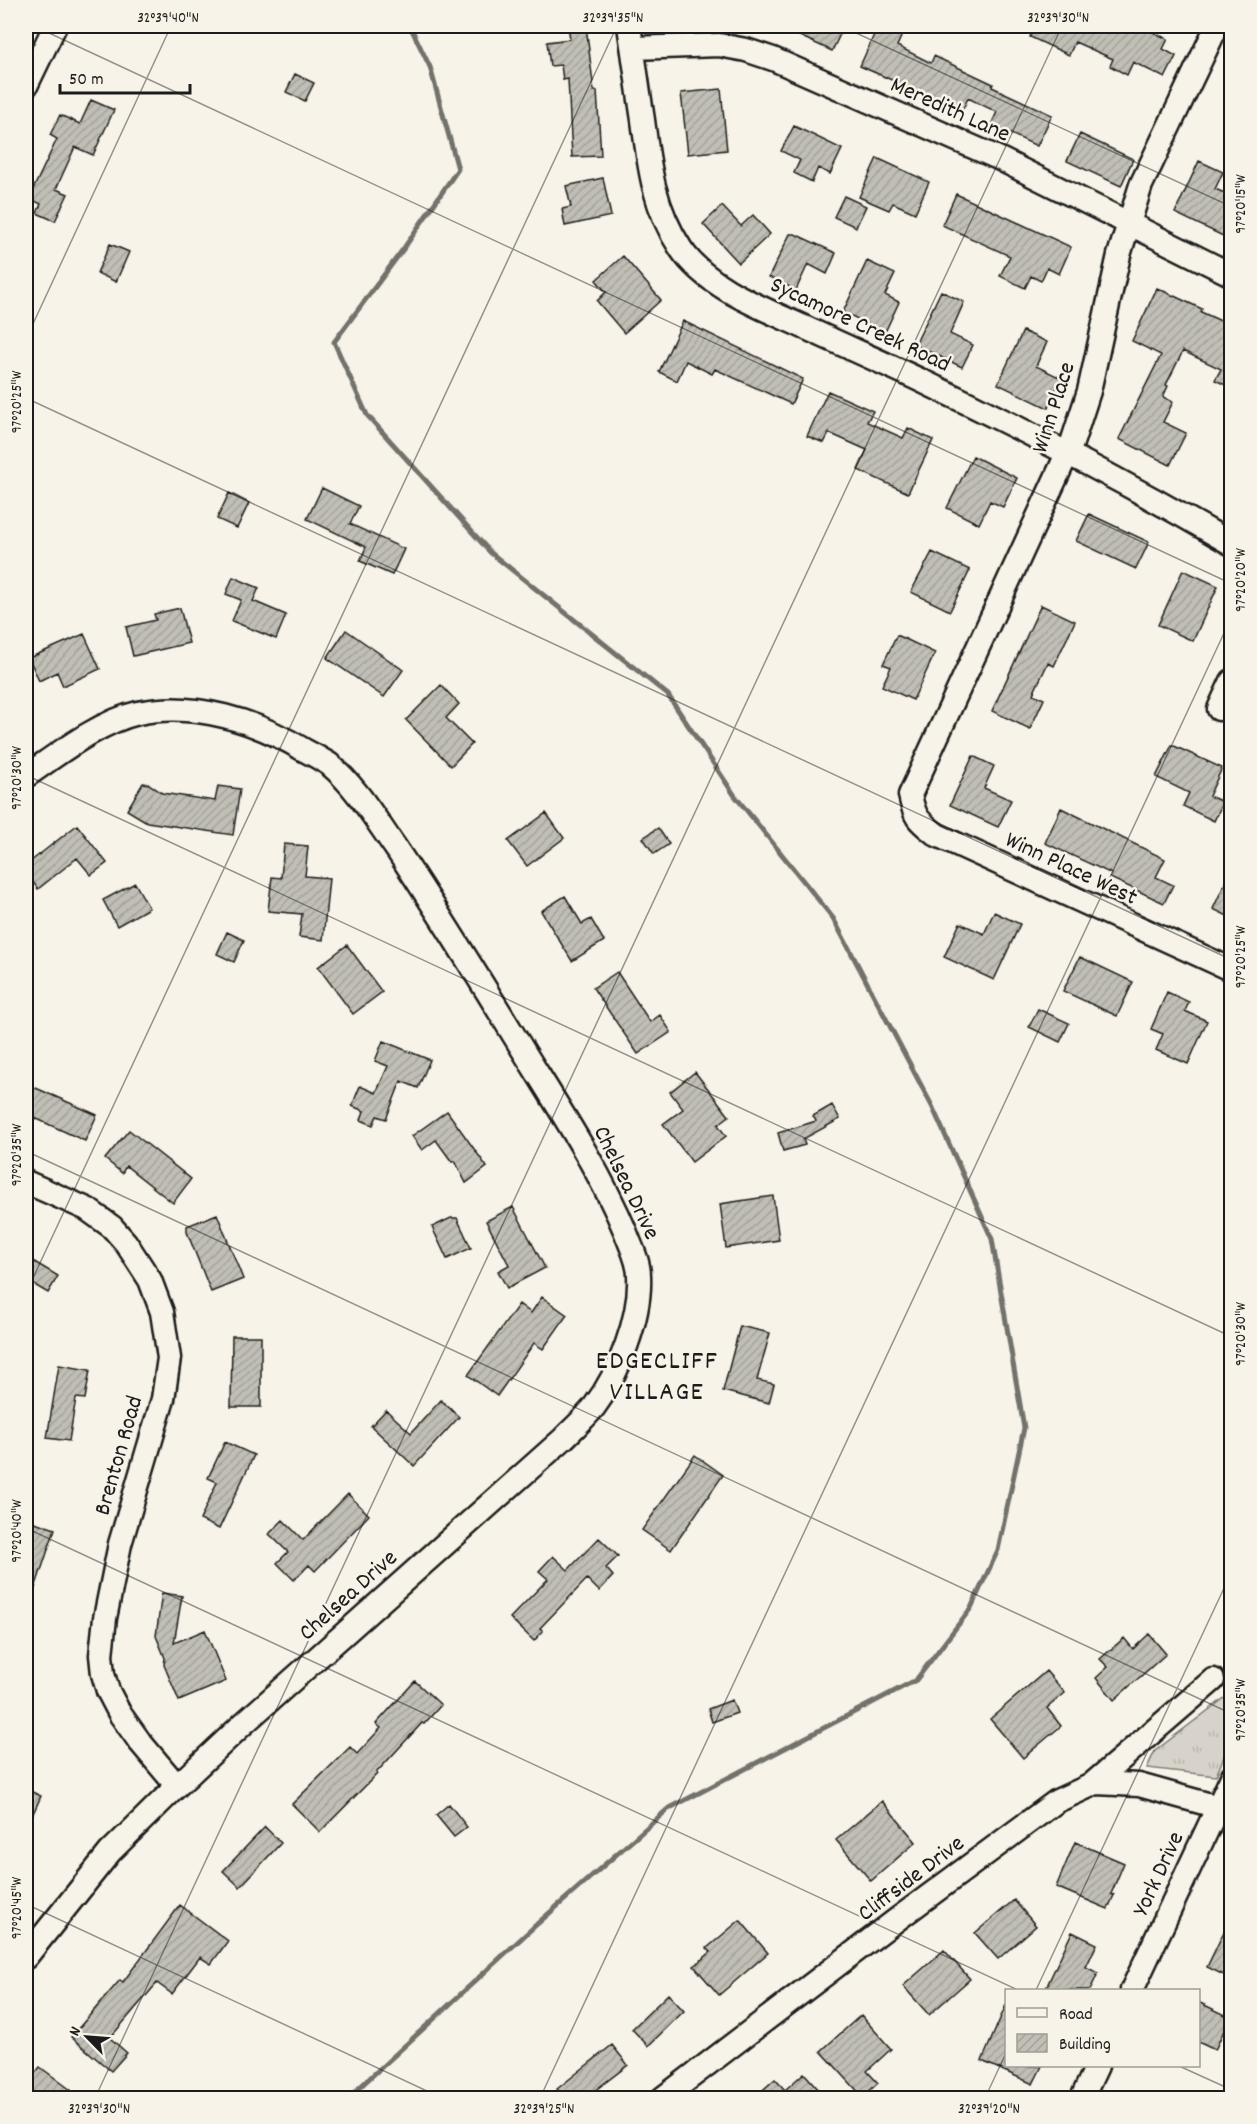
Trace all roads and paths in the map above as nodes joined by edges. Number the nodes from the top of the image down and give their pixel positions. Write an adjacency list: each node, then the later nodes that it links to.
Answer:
1 (55, 26): 5 (street)
2 (629, 26): 4 (street, Sycamore Creek Road)
3 (1217, 26): 6 (street, Winn Place)
4 (633, 48): 6 (street, Meredith Lane); 8 (street, Sycamore Creek Road)
5 (26, 86)
6 (1129, 224): 7 (street, Meredith Lane); 8 (street, Winn Place)
7 (1232, 275)
8 (1068, 454): 9 (street, Sycamore Creek Road); 13 (street, Winn Place)
9 (1232, 544)
10 (1232, 681): 11 (street)
11 (1219, 709)
12 (26, 776): 19 (street, Chelsea Drive)
13 (910, 795): 14 (street, Winn Place West)
14 (1232, 970)
15 (26, 1182): 19 (street, Brenton Road)
16 (1213, 1680): 18 (street)
17 (1232, 1778): 20 (street, York Drive)
18 (1091, 1785): 20 (street, Cliffside Drive); 24 (street, Cliffside Drive)
19 (177, 1786): 21 (street, Chelsea Drive)
20 (1218, 1807): 22 (street, York Drive)
21 (26, 1957)
22 (1132, 1989)
23 (1097, 2067): 25 (street)
24 (663, 2098)
25 (1082, 2098)

